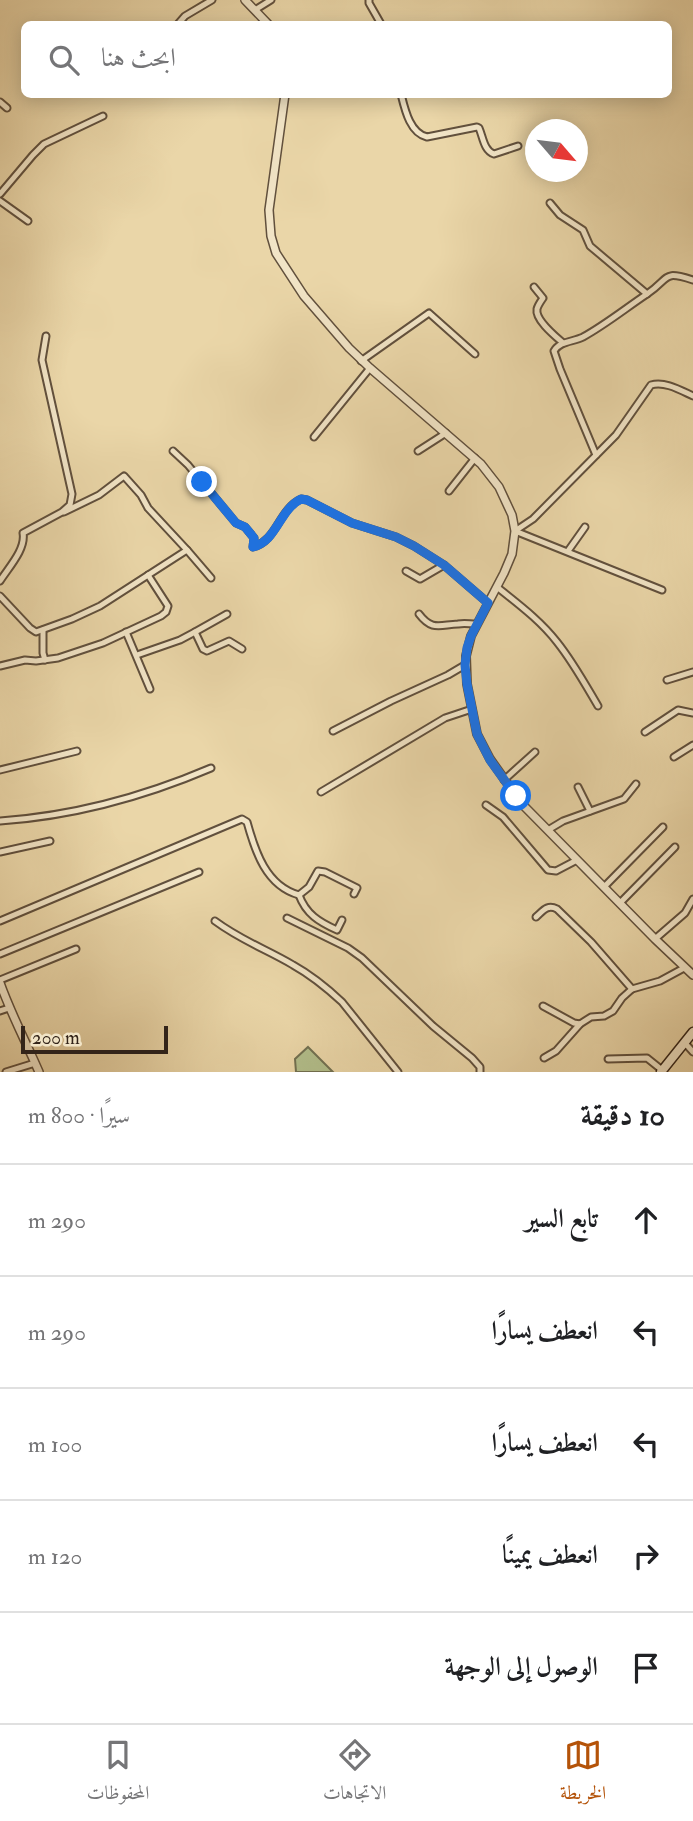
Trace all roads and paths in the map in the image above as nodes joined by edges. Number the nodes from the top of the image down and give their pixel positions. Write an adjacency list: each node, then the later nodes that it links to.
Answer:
1 (212, 0): 6 (street)
2 (245, 0): 5 (street)
3 (271, 0): 5 (street)
4 (369, 0): 8 (street)
5 (255, 10): 7 (street)
6 (181, 21)
7 (265, 21)
8 (379, 21)
9 (284, 98): 25 (street)
10 (402, 98): 14 (street)
11 (0, 102): 12 (street)
12 (6, 108)
13 (103, 116): 15 (street)
14 (518, 146)
15 (0, 194)
16 (0, 201): 18 (street)
17 (550, 203): 21 (street)
18 (28, 221)
19 (693, 280): 21 (street)
20 (534, 287): 23 (street)
21 (647, 294): 23 (street)
22 (46, 336): 37 (street)
23 (563, 343): 32 (street)
24 (475, 354): 25 (street)
25 (362, 361): 26 (street)
26 (370, 369): 28 (street); 29 (street)
27 (693, 396): 32 (street)
28 (446, 433): 31 (street); 33 (street)
29 (314, 437)
30 (173, 451): 40 (street)
31 (418, 451)
32 (596, 455): 36 (street)
33 (475, 458): 34 (street); 36 (street)
34 (449, 491)
35 (585, 527): 39 (street)
36 (516, 531): 39 (street); 45 (street)
37 (25, 538): 38 (street); 44 (street)
38 (187, 550): 42 (street); 43 (street)
39 (568, 551): 46 (street)
40 (444, 565): 41 (street); 48 (street)
41 (406, 571)
42 (148, 575): 52 (street); 53 (street)
43 (211, 578)
44 (0, 580)
45 (497, 587): 48 (street); 63 (street)
46 (662, 590)
47 (0, 596): 52 (street)
48 (488, 603): 51 (street)
49 (227, 614): 54 (street)
50 (419, 614): 51 (street)
51 (476, 624): 58 (street)
52 (43, 630): 57 (street)
53 (126, 632): 56 (street); 57 (street)
54 (195, 632): 55 (street); 56 (street)
55 (242, 649)
56 (137, 655): 62 (street)
57 (45, 660): 59 (street)
58 (465, 665): 64 (street); 66 (street)
59 (0, 666)
60 (693, 672): 61 (street)
61 (667, 680)
62 (150, 689)
63 (598, 706)
64 (472, 709): 74 (street); 77 (street)
65 (693, 713): 67 (street)
66 (333, 731)
67 (645, 732)
68 (693, 745): 71 (street)
69 (77, 751): 73 (street)
70 (535, 752): 74 (street)
71 (674, 758)
72 (211, 768): 80 (street)
73 (0, 771)
74 (504, 780): 82 (street)
75 (636, 784): 79 (street)
76 (578, 787): 79 (street)
77 (321, 792)
78 (486, 805): 86 (street)
79 (590, 811): 82 (street)
80 (0, 821)
81 (663, 827): 88 (street)
82 (548, 830): 86 (street)
83 (50, 841): 85 (street)
84 (675, 847): 92 (street)
85 (0, 852)
86 (577, 860): 88 (street)
87 (199, 872): 100 (street)
88 (604, 887): 92 (street)
89 (354, 894): 90 (street)
90 (299, 895): 95 (street); 97 (street)
91 (693, 899): 98 (street)
92 (620, 903): 98 (street)
93 (536, 917): 104 (street)
94 (287, 918): 119 (street)
95 (342, 920)
96 (215, 921): 118 (street)
97 (0, 922)
98 (655, 939): 101 (street)
99 (76, 949): 103 (street)
100 (0, 954)
101 (684, 968): 102 (street); 104 (street)
102 (693, 975)
103 (0, 982): 106 (street)
104 (632, 989): 108 (street)
105 (543, 1006): 108 (street)
106 (9, 1008): 107 (street); 114 (street)
107 (0, 1011)
108 (580, 1024): 112 (street)
109 (693, 1032): 110 (main road)
110 (684, 1042): 111 (street); 115 (main road)
111 (693, 1052)
112 (544, 1058)
113 (608, 1059): 115 (street)
114 (35, 1063): 116 (street); 117 (street)
115 (662, 1071)
116 (5, 1072)
117 (39, 1072)
118 (398, 1072)
119 (480, 1072)

